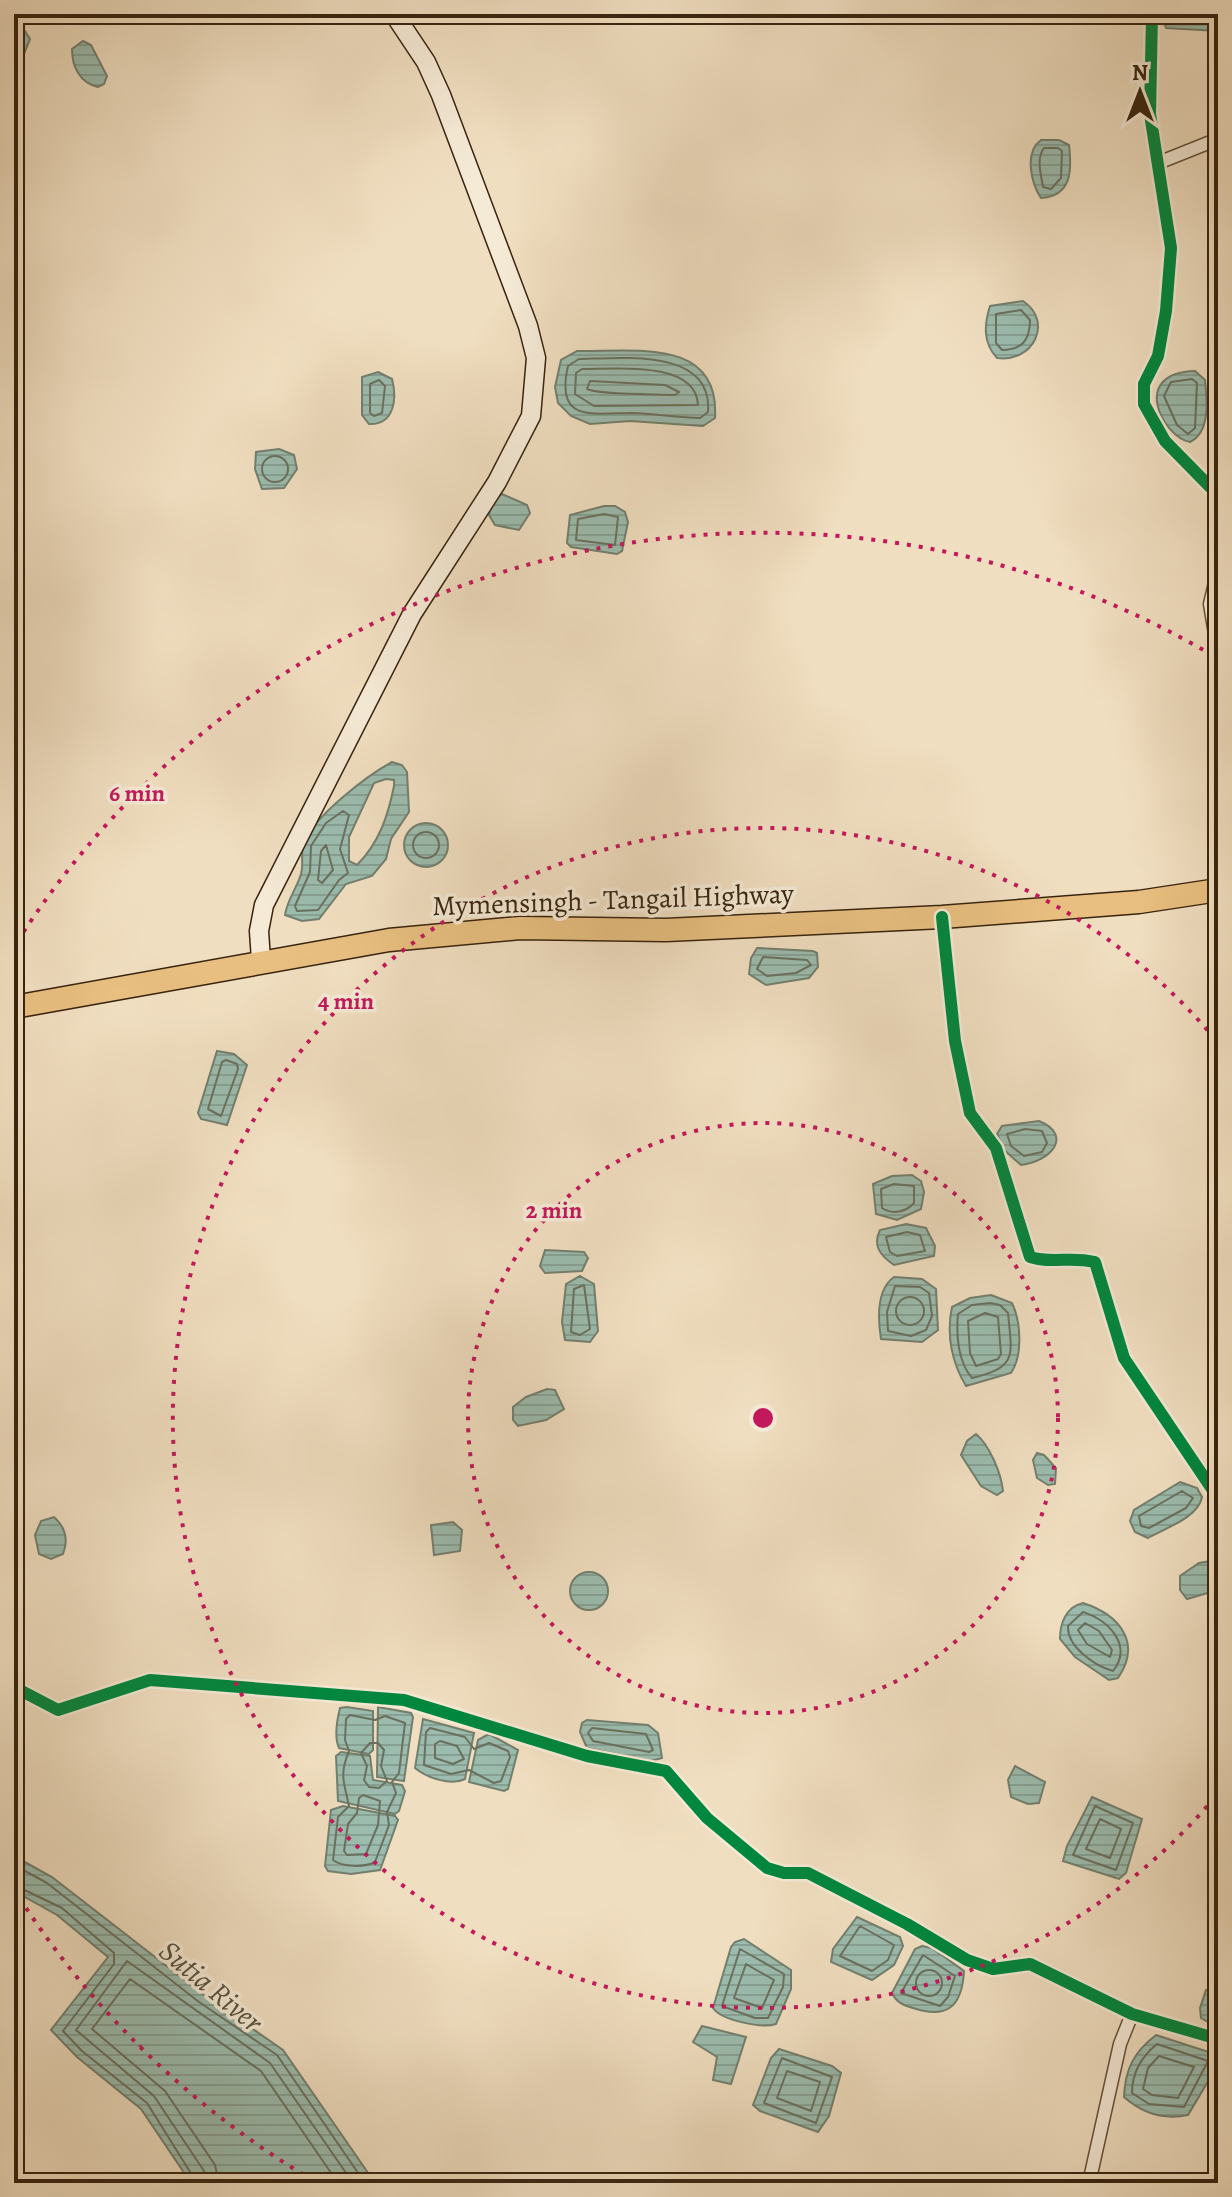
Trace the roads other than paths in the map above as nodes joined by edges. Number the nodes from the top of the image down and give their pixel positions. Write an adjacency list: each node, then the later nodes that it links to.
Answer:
1 (394, 14): 10 (main road)
2 (1152, 14): 4 (street)
3 (1218, 139): 4 (street)
4 (1158, 163): 5 (street)
5 (1218, 495)
6 (1218, 570): 7 (street)
7 (1218, 652)
8 (1218, 890): 9 (highway, Mymensingh - Tangail Highway)
9 (942, 917): 10 (highway, Mymensingh - Tangail Highway); 12 (street)
10 (261, 960): 11 (highway, Mymensingh - Tangail Highway)
11 (14, 1007)
12 (1218, 1498)
13 (14, 1687): 14 (street)
14 (1132, 2014): 15 (street); 16 (street)
15 (1218, 2039)
16 (1089, 2183)

